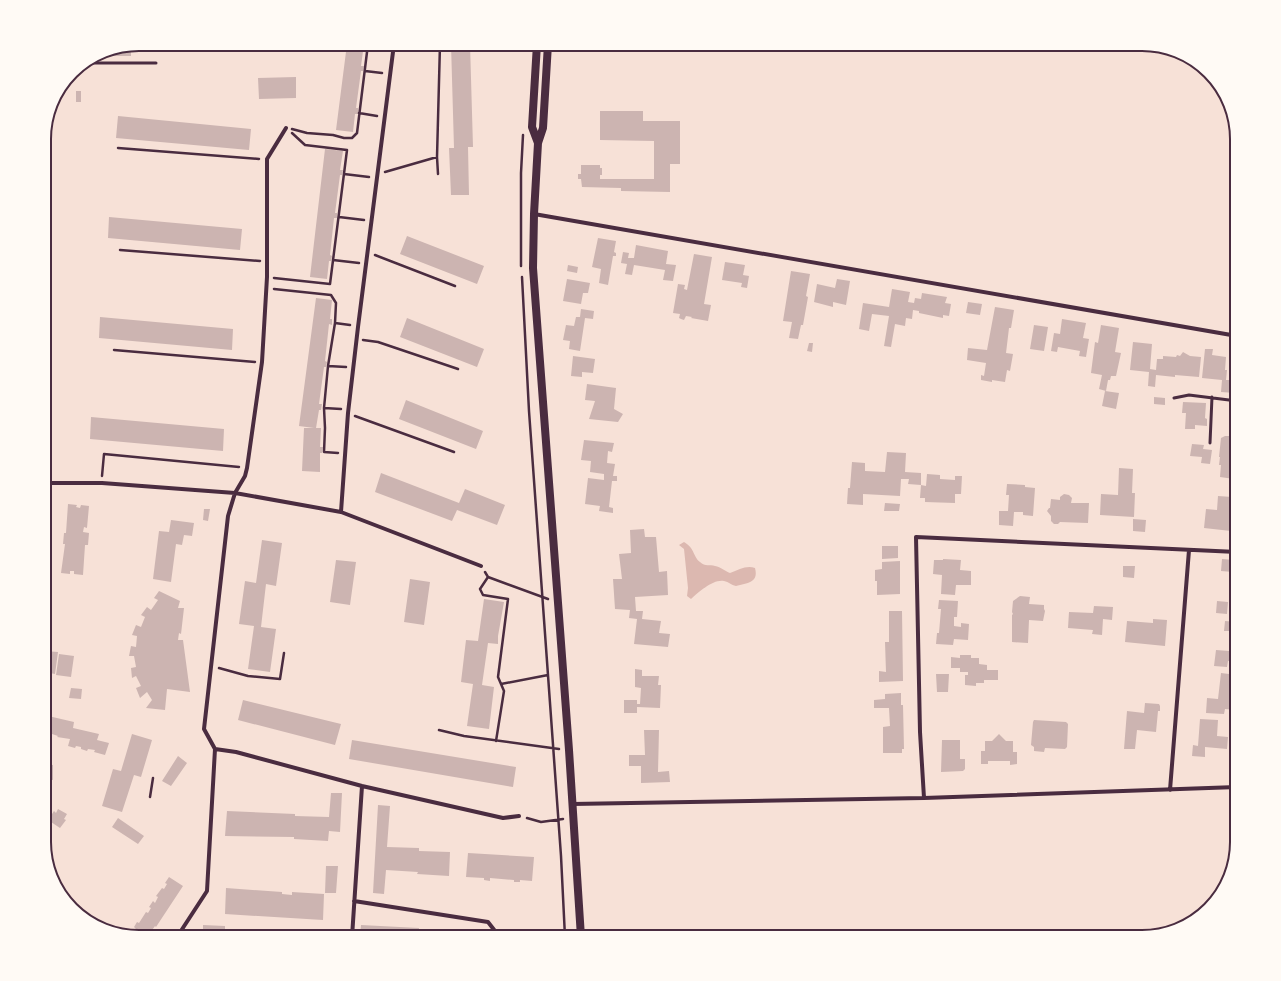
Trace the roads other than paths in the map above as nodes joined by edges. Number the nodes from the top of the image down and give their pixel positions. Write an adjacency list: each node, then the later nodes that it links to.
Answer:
1 (393, 51): 16 (street)
2 (537, 51): 7 (main road)
3 (548, 51): 7 (main road)
4 (95, 63): 5 (lane)
5 (156, 63)
6 (286, 128): 15 (street)
7 (538, 143): 8 (main road)
8 (534, 214): 9 (street); 25 (main road)
9 (1230, 335)
10 (1212, 397): 11 (lane); 12 (lane); 13 (lane)
11 (1174, 398)
12 (1230, 400)
13 (1210, 443)
14 (51, 483): 15 (street)
15 (235, 493): 16 (street); 20 (street)
16 (341, 512): 19 (street)
17 (1189, 550): 18 (street); 23 (street); 24 (street)
18 (1230, 552)
19 (481, 566)
20 (215, 749): 21 (street); 28 (street)
21 (362, 786): 26 (street); 27 (street)
22 (1230, 787): 23 (street)
23 (1170, 790): 24 (street)
24 (924, 798): 25 (street)
25 (572, 804): 31 (main road)
26 (519, 816)
27 (354, 901): 29 (street); 30 (street)
28 (182, 930)
29 (352, 930)
30 (494, 930)
31 (581, 930)

